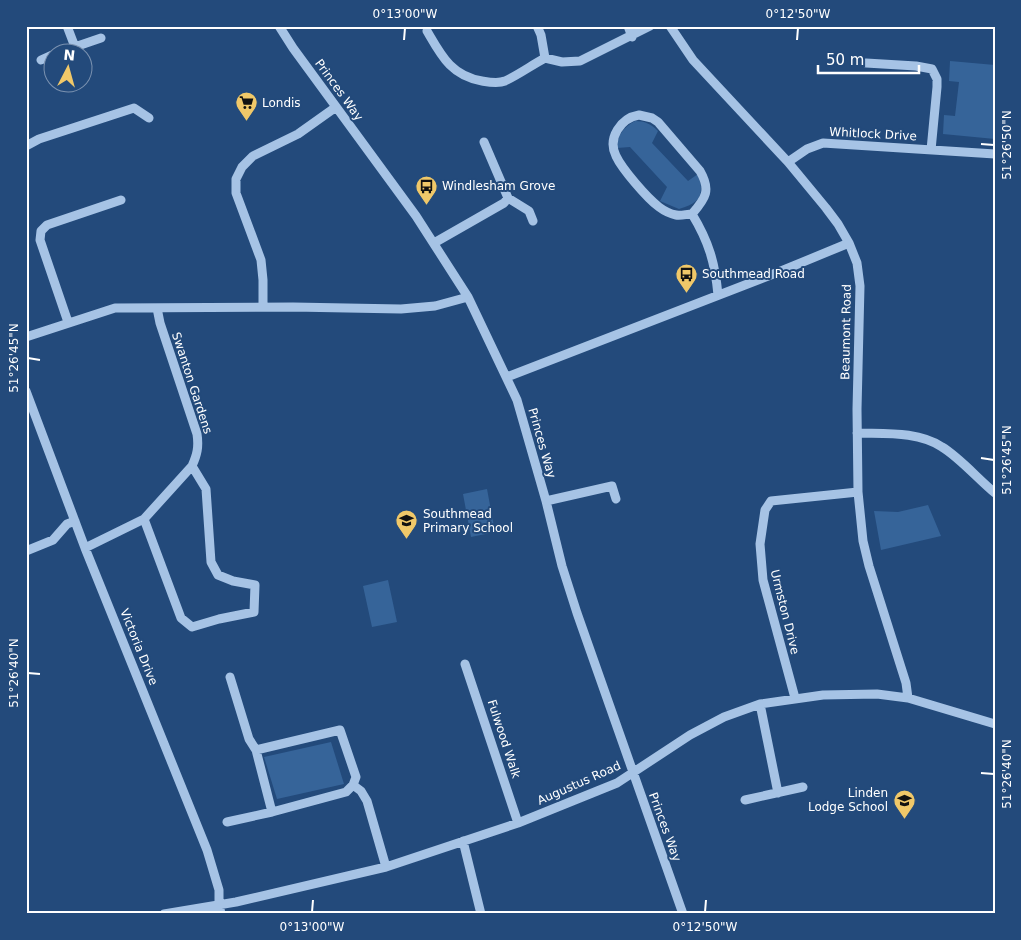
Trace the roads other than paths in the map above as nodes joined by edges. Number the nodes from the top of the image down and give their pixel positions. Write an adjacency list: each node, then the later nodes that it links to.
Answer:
1 (67, 26): 10 (street)
2 (279, 26): 14 (street, Princes Way)
3 (537, 26): 12 (street)
4 (628, 26): 8 (street)
5 (650, 26): 8 (street)
6 (670, 26): 20 (street, Beaumont Road)
7 (427, 31): 12 (street)
8 (632, 37): 12 (street)
9 (101, 38): 11 (street)
10 (72, 42)
11 (89, 42)
12 (545, 58)
13 (866, 62): 18 (street, Whitlock Drive)
14 (336, 107): 26 (street, Princes Way); 29 (street)
15 (149, 118): 17 (street)
16 (484, 142): 21 (street)
17 (26, 146)
18 (931, 150): 19 (street, Whitlock Drive); 20 (street, Whitlock Drive)
19 (995, 154)
20 (788, 162): 25 (street, Beaumont Road)
21 (508, 198): 24 (street); 26 (street)
22 (120, 200): 31 (street)
23 (692, 214): 23 (street); 27 (street)
24 (533, 221)
25 (849, 242): 27 (street); 35 (street, Beaumont Road)
26 (434, 243): 28 (street, Princes Way)
27 (718, 296): 33 (street)
28 (468, 297): 29 (street); 33 (street, Princes Way)
29 (263, 307): 30 (street)
30 (157, 308): 31 (street); 36 (street, Swanton Gardens)
31 (68, 322): 32 (street)
32 (26, 338)
33 (507, 377): 40 (street, Princes Way)
34 (26, 391): 42 (street, Victoria Drive)
35 (857, 433): 37 (street, Beaumont Road); 38 (street)
36 (192, 466): 41 (street, Swanton Gardens); 41 (street)
37 (858, 492): 47 (street, Urmston Drive); 48 (street, Beaumont Road)
38 (995, 493)
39 (616, 500): 40 (street)
40 (546, 501): 52 (street, Princes Way)
41 (144, 519): 43 (street, Swanton Gardens)
42 (74, 521): 43 (street, Victoria Drive); 44 (street)
43 (85, 548): 62 (street, Victoria Drive)
44 (26, 551)
45 (465, 664): 59 (street, Fulwood Walk)
46 (230, 677): 51 (street)
47 (795, 698): 48 (street, Augustus Road); 49 (street, Augustus Road)
48 (908, 698): 50 (street, Augustus Road)
49 (760, 704): 52 (street, Augustus Road); 55 (street)
50 (995, 724)
51 (256, 750): 53 (street); 57 (street)
52 (632, 773): 59 (street, Augustus Road); 66 (street, Princes Way)
53 (353, 785): 57 (street); 61 (street)
54 (803, 787): 55 (street)
55 (778, 793): 56 (street)
56 (745, 800)
57 (272, 812): 58 (street)
58 (227, 822)
59 (518, 822): 60 (street, Augustus Road)
60 (463, 841): 61 (street, Augustus Road); 65 (street)
61 (386, 867): 62 (street, Augustus Road)
62 (219, 904): 63 (street, Augustus Road); 64 (street, Victoria Drive)
63 (164, 914)
64 (221, 914)
65 (481, 914)
66 (683, 914)

